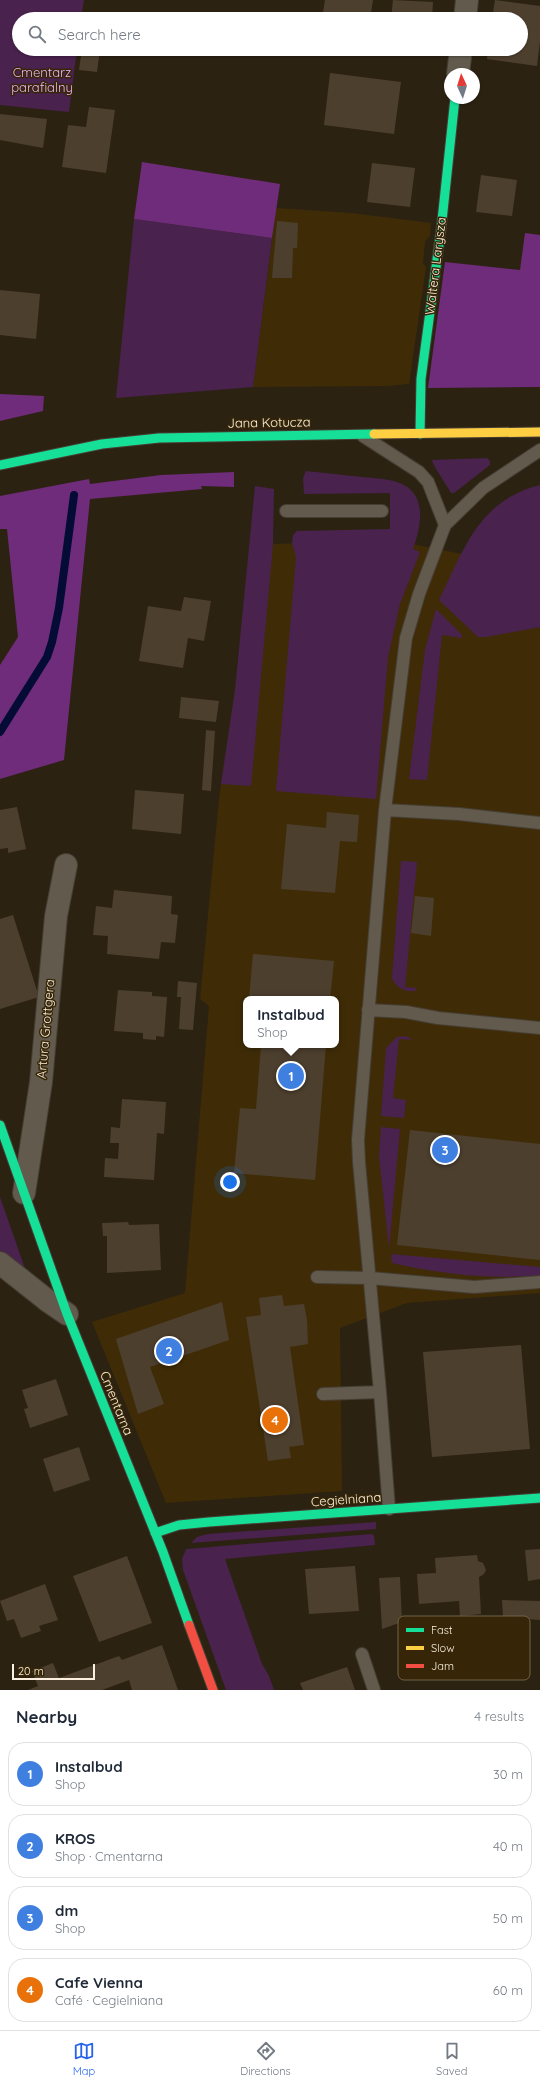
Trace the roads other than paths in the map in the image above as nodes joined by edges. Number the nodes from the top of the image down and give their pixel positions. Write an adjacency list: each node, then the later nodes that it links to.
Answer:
1 (467, 0): 2 (street)
2 (466, 12)
3 (460, 56): 4 (street)
4 (459, 68)
5 (454, 104): 8 (street, Waltera Larysza)
6 (540, 432): 8 (street, Jana Kotucza)
7 (360, 434): 8 (street, Jana Kotucza); 10 (street, Jana Kotucza); 13 (lane)
8 (420, 434)
9 (540, 450): 13 (lane)
10 (0, 465)
11 (286, 511): 12 (lane)
12 (382, 511)
13 (445, 525): 14 (lane)
14 (384, 810): 15 (lane); 17 (lane)
15 (540, 823)
16 (66, 865): 20 (street, Artura Grottgera)
17 (368, 1010): 18 (lane); 23 (lane)
18 (540, 1028)
19 (0, 1126): 20 (street, Cmentarna)
20 (24, 1193): 25 (street, Cmentarna)
21 (0, 1263): 25 (street)
22 (317, 1278): 23 (lane)
23 (370, 1278): 24 (lane); 26 (lane)
24 (540, 1282)
25 (67, 1314): 30 (street, Cmentarna)
26 (380, 1392): 27 (lane); 29 (lane)
27 (323, 1394)
28 (540, 1498): 29 (street, Cegielniana)
29 (389, 1509): 30 (street, Cegielniana)
30 (155, 1533): 32 (street, Cmentarna)
31 (362, 1654): 33 (lane)
32 (213, 1690)
33 (374, 1690)

